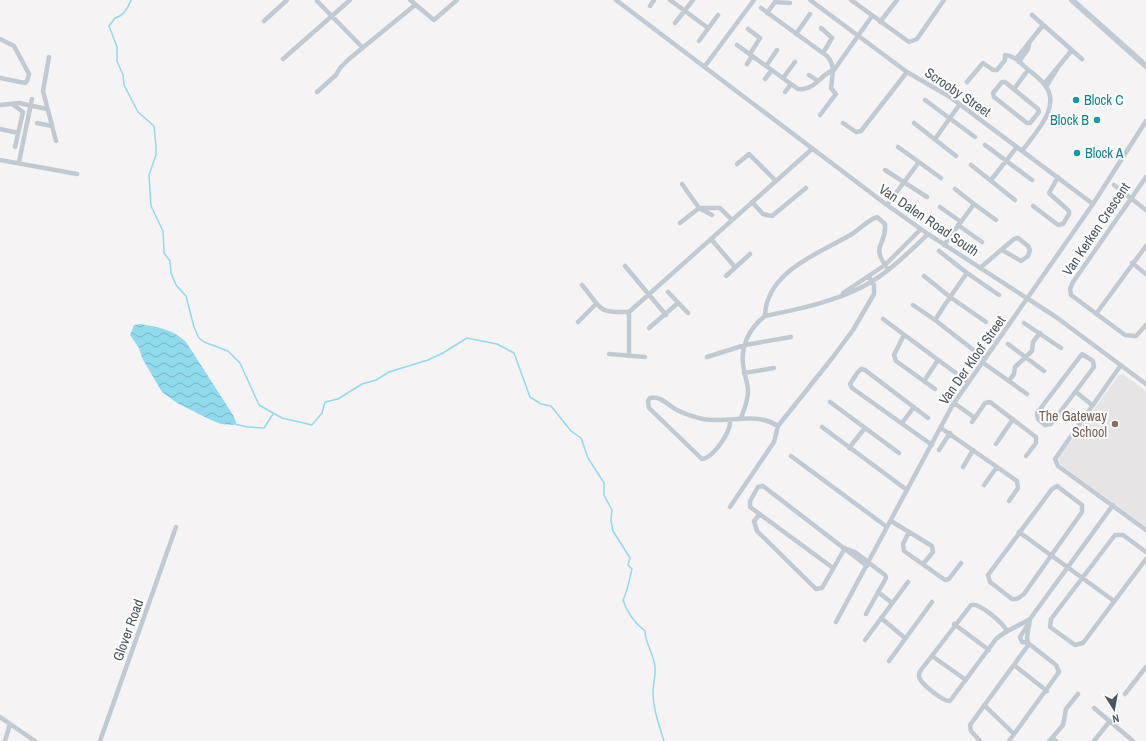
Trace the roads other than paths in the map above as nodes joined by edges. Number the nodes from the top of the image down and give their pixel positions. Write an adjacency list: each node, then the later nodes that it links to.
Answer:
1 (287, 0): 27 (street)
2 (317, 0): 23 (street)
3 (350, 0): 23 (street)
4 (410, 0): 17 (street)
5 (457, 0): 17 (street)
6 (616, 0): 50 (street, Van Dalen Road South)
7 (654, 0): 18 (street)
8 (670, 0): 20 (street)
9 (693, 0): 20 (street)
10 (754, 0): 50 (street)
11 (810, 0): 35 (street, Scrooby Street)
12 (852, 0): 26 (street)
13 (897, 0): 28 (street)
14 (944, 0): 28 (street)
15 (1072, 0): 52 (main road)
16 (790, 4): 21 (street)
17 (415, 5): 39 (street)
18 (650, 6)
19 (761, 8): 21 (street)
20 (685, 11): 29 (street); 31 (street)
21 (766, 13): 34 (street)
22 (810, 14): 34 (street)
23 (332, 15): 39 (street); 45 (street)
24 (718, 15): 31 (street)
25 (1032, 15): 30 (street)
26 (872, 16): 28 (street); 35 (street)
27 (264, 21)
28 (880, 22)
29 (674, 23)
30 (1044, 25): 41 (street); 47 (street)
31 (708, 28): 37 (street)
32 (748, 28): 43 (street)
33 (820, 28): 42 (street)
34 (796, 34): 42 (street)
35 (857, 35): 54 (street); 56 (street, Scrooby Street)
36 (0, 39): 58 (street)
37 (699, 41)
38 (737, 45): 43 (street)
39 (363, 48): 66 (street)
40 (777, 50): 51 (street)
41 (1072, 50): 46 (street); 64 (street)
42 (823, 53): 54 (street)
43 (751, 55): 49 (street); 51 (street)
44 (49, 57): 74 (street)
45 (283, 59)
46 (1082, 59)
47 (1017, 60): 55 (street); 62 (street)
48 (795, 62): 59 (street)
49 (746, 64)
50 (705, 66): 92 (street, Van Dalen Road South)
51 (766, 66): 53 (street)
52 (1146, 66)
53 (772, 70): 59 (street); 60 (street)
54 (834, 70): 61 (street); 75 (street)
55 (1028, 70): 64 (street); 65 (street)
56 (907, 72): 71 (street, Scrooby Street); 79 (street)
57 (809, 75): 61 (street)
58 (0, 78)
59 (783, 78): 63 (street)
60 (765, 79)
61 (818, 81): 63 (street)
62 (967, 82)
63 (791, 84): 67 (street)
64 (1045, 85): 93 (street)
65 (1014, 89): 65 (street)
66 (317, 92)
67 (785, 92)
68 (32, 99): 73 (street)
69 (925, 100): 76 (street)
70 (12, 104): 72 (street); 73 (street); 84 (street)
71 (960, 104): 76 (street); 90 (street, Scrooby Street)
72 (0, 105)
73 (30, 105): 74 (street); 97 (street)
74 (47, 109): 81 (street)
75 (820, 115)
76 (950, 118): 85 (street); 86 (street)
77 (1146, 121): 83 (street, Van Der Kloof Street)
78 (37, 123): 81 (street)
79 (843, 123)
80 (914, 123): 86 (street)
81 (52, 126): 87 (street)
82 (0, 129): 84 (street)
83 (1143, 132): 119 (street, Van Der Kloof Street)
84 (18, 133): 91 (street)
85 (975, 137)
86 (935, 139): 94 (street)
87 (56, 140)
88 (985, 145): 96 (street)
89 (898, 146): 98 (street)
90 (1017, 147): 93 (street, Scrooby Street); 96 (street)
91 (15, 148)
92 (812, 149): 108 (street); 120 (street, Van Dalen Road South)
93 (1022, 151): 103 (street, Scrooby Street)
94 (956, 156)
95 (0, 160): 97 (street)
96 (1006, 161): 106 (street); 107 (street)
97 (19, 162): 102 (street)
98 (919, 162): 105 (street); 109 (street)
99 (737, 164): 108 (street)
100 (971, 165): 106 (street)
101 (885, 170): 109 (street)
102 (77, 174)
103 (1058, 177): 119 (street, Scrooby Street); 121 (street)
104 (1146, 177): 115 (street, Van Kerken Crescent)
105 (941, 178)
106 (992, 180): 116 (street)
107 (1032, 180)
108 (776, 181): 117 (street)
109 (904, 182): 114 (street); 120 (street)
110 (682, 184): 123 (street)
111 (1114, 185): 115 (street)
112 (806, 188): 117 (street)
113 (955, 189): 118 (street)
114 (927, 197)
115 (1130, 198): 124 (street); 160 (street, Van Kerken Crescent)
116 (1015, 200)
117 (752, 202): 126 (street)
118 (974, 204): 127 (street); 129 (street)
119 (1094, 204): 154 (street, Van Der Kloof Street)
120 (886, 205): 130 (street, Van Dalen Road South)
121 (1033, 206)
122 (940, 207): 129 (street)
123 (699, 208): 125 (street); 126 (street); 128 (street)
124 (1146, 210)
125 (712, 215)
126 (732, 220): 132 (street)
127 (996, 220)
128 (680, 223)
129 (959, 224): 133 (street); 134 (street)
130 (921, 229): 131 (street, Van Dalen Road South); 142 (street)
131 (928, 234): 134 (street, Van Dalen Road South); 142 (street)
132 (711, 239): 141 (street); 151 (street)
133 (982, 242)
134 (944, 245): 143 (street, Van Dalen Road South)
135 (1146, 246): 139 (street)
136 (1002, 250): 136 (street); 143 (street)
137 (940, 251): 144 (street)
138 (750, 254): 141 (street)
139 (1132, 264): 145 (street); 160 (street)
140 (625, 266): 151 (street)
141 (735, 267): 146 (street)
142 (886, 267): 148 (street); 162 (street)
143 (980, 268): 154 (street, Van Dalen Road South)
144 (967, 273): 152 (street); 153 (street)
145 (1146, 274)
146 (726, 276)
147 (924, 276): 153 (street)
148 (871, 279): 162 (street); 203 (street)
149 (582, 285): 156 (street)
150 (668, 292): 155 (street)
151 (649, 295): 158 (street); 161 (street)
152 (999, 295)
153 (950, 297): 164 (street); 166 (street)
154 (1028, 299): 182 (street, Van Der Kloof Street); 183 (street, Van Dalen Road South)
155 (678, 303): 159 (street); 161 (street)
156 (596, 304): 158 (street); 165 (street)
157 (913, 305): 164 (street)
158 (629, 312): 177 (street)
159 (688, 313)
160 (1096, 314): 168 (street)
161 (666, 315): 169 (street)
162 (765, 316): 174 (street)
163 (883, 319): 171 (street)
164 (935, 320): 182 (street)
165 (578, 322)
166 (986, 322)
167 (1024, 323): 170 (street)
168 (1146, 325)
169 (650, 328)
170 (1040, 333): 175 (street); 178 (street)
171 (904, 335): 181 (street); 187 (street)
172 (791, 337): 174 (street)
173 (1008, 344): 178 (street)
174 (745, 345): 180 (street); 186 (street)
175 (1061, 348)
176 (609, 354): 177 (street)
177 (629, 356): 179 (street)
178 (1024, 356): 185 (street); 188 (street)
179 (645, 357)
180 (707, 357)
181 (938, 360): 187 (street); 189 (street)
182 (983, 360): 188 (street); 189 (street, Van Der Kloof Street)
183 (1121, 365): 190 (street, Van Dalen Road South); 196 (street)
184 (774, 368): 186 (street)
185 (1044, 371)
186 (744, 373): 198 (street)
187 (924, 381): 191 (street)
188 (1009, 381): 193 (street)
189 (968, 382): 195 (street, Van Der Kloof Street)
190 (1146, 384)
191 (935, 389)
192 (1076, 392): 192 (street); 196 (street)
193 (1027, 394)
194 (830, 402): 205 (street)
195 (954, 403): 200 (street); 206 (street, Van Der Kloof Street)
196 (1092, 405): 221 (street)
197 (914, 408): 199 (street); 202 (street); 202 (street)
198 (741, 418): 201 (street); 203 (street)
199 (928, 418)
200 (1013, 420): 208 (street); 215 (street)
201 (730, 421): 201 (street)
202 (902, 424): 209 (street)
203 (778, 426): 222 (street)
204 (822, 427): 210 (street)
205 (865, 428): 210 (street); 213 (street)
206 (941, 428): 207 (street); 209 (street, Van Der Kloof Street)
207 (950, 434): 211 (street); 212 (street)
208 (996, 444)
209 (932, 445): 219 (street, Van Der Kloof Street)
210 (850, 448): 219 (street)
211 (939, 450)
212 (973, 450): 216 (street); 217 (street)
213 (899, 453)
214 (791, 456): 226 (street)
215 (1026, 456)
216 (963, 467)
217 (997, 467): 218 (street); 220 (street)
218 (984, 485)
219 (907, 490): 224 (street, Van Der Kloof Street)
220 (1009, 501)
221 (1113, 505): 227 (street); 237 (street)
222 (730, 508)
223 (760, 514): 230 (street); 238 (street); 238 (street)
224 (891, 521): 226 (street, Van Der Kloof Street); 228 (street)
225 (176, 527): 272 (street, Glover Road)
226 (887, 527): 235 (street, Van Der Kloof Street)
227 (1146, 530)
228 (909, 532): 236 (street); 236 (street)
229 (1019, 532): 232 (street); 232 (street); 232 (street)
230 (846, 549): 235 (street); 238 (street)
231 (1146, 552): 239 (street)
232 (1051, 556): 237 (street)
233 (1146, 559): 242 (street)
234 (961, 563): 236 (street)
235 (868, 564): 241 (street); 248 (street, Van Der Kloof Street)
236 (924, 564)
237 (1067, 567): 239 (street); 247 (street)
238 (833, 568)
239 (1082, 578): 242 (street); 242 (street)
240 (908, 582): 244 (street)
241 (878, 592): 244 (street); 245 (street)
242 (1114, 601)
243 (932, 602): 251 (street)
244 (892, 603): 246 (street)
245 (866, 614)
246 (881, 618): 251 (street); 252 (street)
247 (1029, 621): 250 (street); 253 (street)
248 (836, 622)
249 (954, 624): 250 (street); 254 (street); 255 (street)
250 (1007, 631): 254 (street)
251 (905, 638): 256 (street)
252 (865, 640)
253 (1029, 643): 257 (street); 260 (street)
254 (989, 650): 259 (street)
255 (932, 656): 259 (street); 259 (street)
256 (889, 661)
257 (1014, 665): 260 (street); 263 (street)
258 (1146, 667): 262 (street)
259 (966, 680)
260 (1047, 691): 268 (street)
261 (1078, 694): 269 (street)
262 (1126, 694)
263 (984, 705): 268 (street); 273 (street)
264 (1094, 708): 266 (street)
265 (0, 717): 267 (street)
266 (1110, 721): 275 (street); 276 (street)
267 (10, 724): 270 (street); 271 (street)
268 (1014, 734): 274 (street)
269 (1052, 740)
270 (5, 741)
271 (35, 741)
272 (100, 741)
273 (980, 741)
274 (1009, 741)
275 (1094, 741)
276 (1133, 741)

